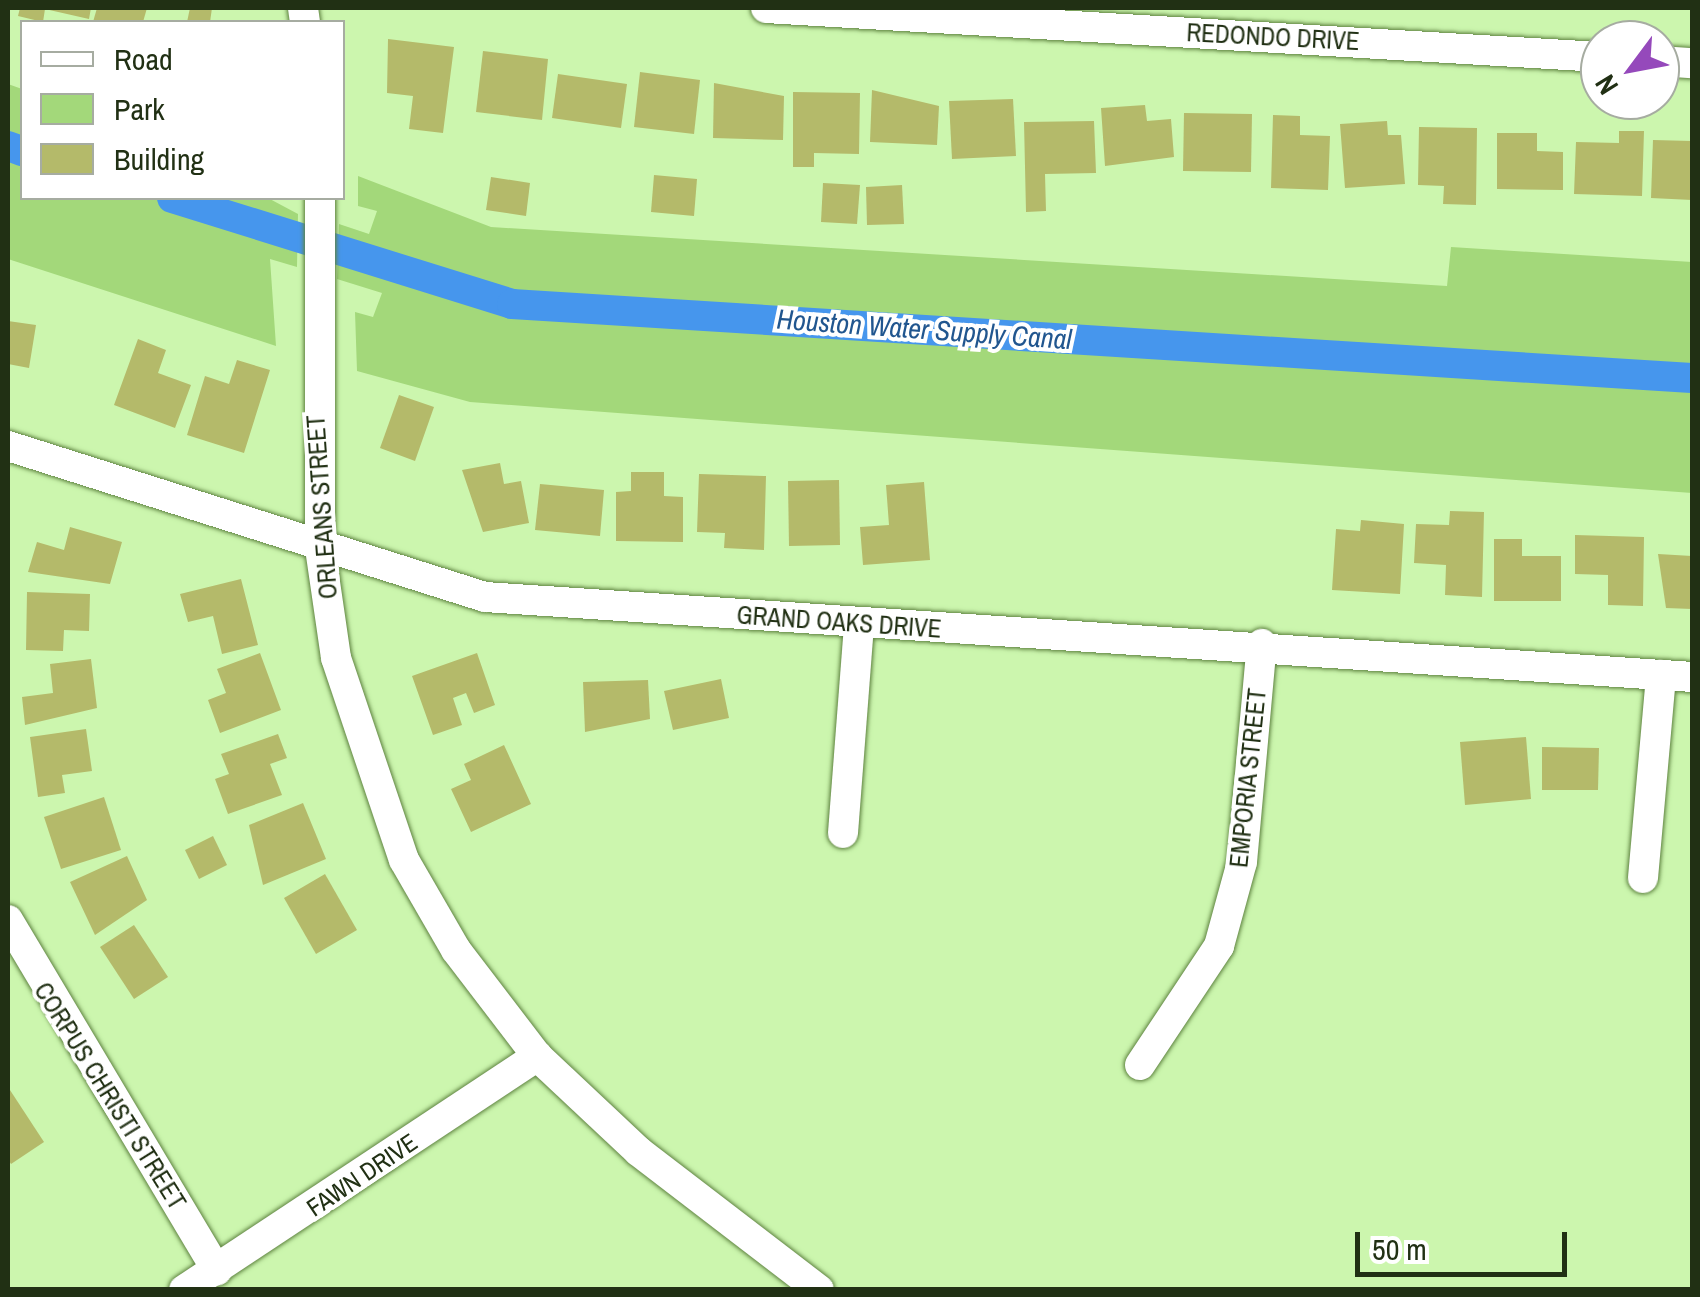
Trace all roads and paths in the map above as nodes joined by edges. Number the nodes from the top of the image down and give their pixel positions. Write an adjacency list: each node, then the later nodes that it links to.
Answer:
1 (766, 8): 2 (street, REDONDO DRIVE)
2 (1291, 22): 3 (street, REDONDO DRIVE)
3 (1580, 55)
4 (320, 204): 6 (street, ORLEANS STREET)
5 (8, 446): 6 (street, GRAND OAKS DRIVE)
6 (320, 548): 7 (street, GRAND OAKS DRIVE); 14 (street, ORLEANS STREET)
7 (859, 626): 8 (street, GRAND OAKS DRIVE); 11 (street)
8 (1262, 644): 9 (street, GRAND OAKS DRIVE); 15 (street, EMPORIA STREET)
9 (1661, 675): 10 (street, GRAND OAKS DRIVE); 12 (street)
10 (1692, 677)
11 (843, 833)
12 (1643, 878)
13 (8, 920): 16 (street, CORPUS CHRISTI STREET)
14 (538, 1056): 16 (street, FAWN DRIVE); 18 (street, ORLEANS STREET)
15 (1140, 1065)
16 (217, 1270): 17 (street, FAWN DRIVE)
17 (184, 1290)
18 (819, 1290)

